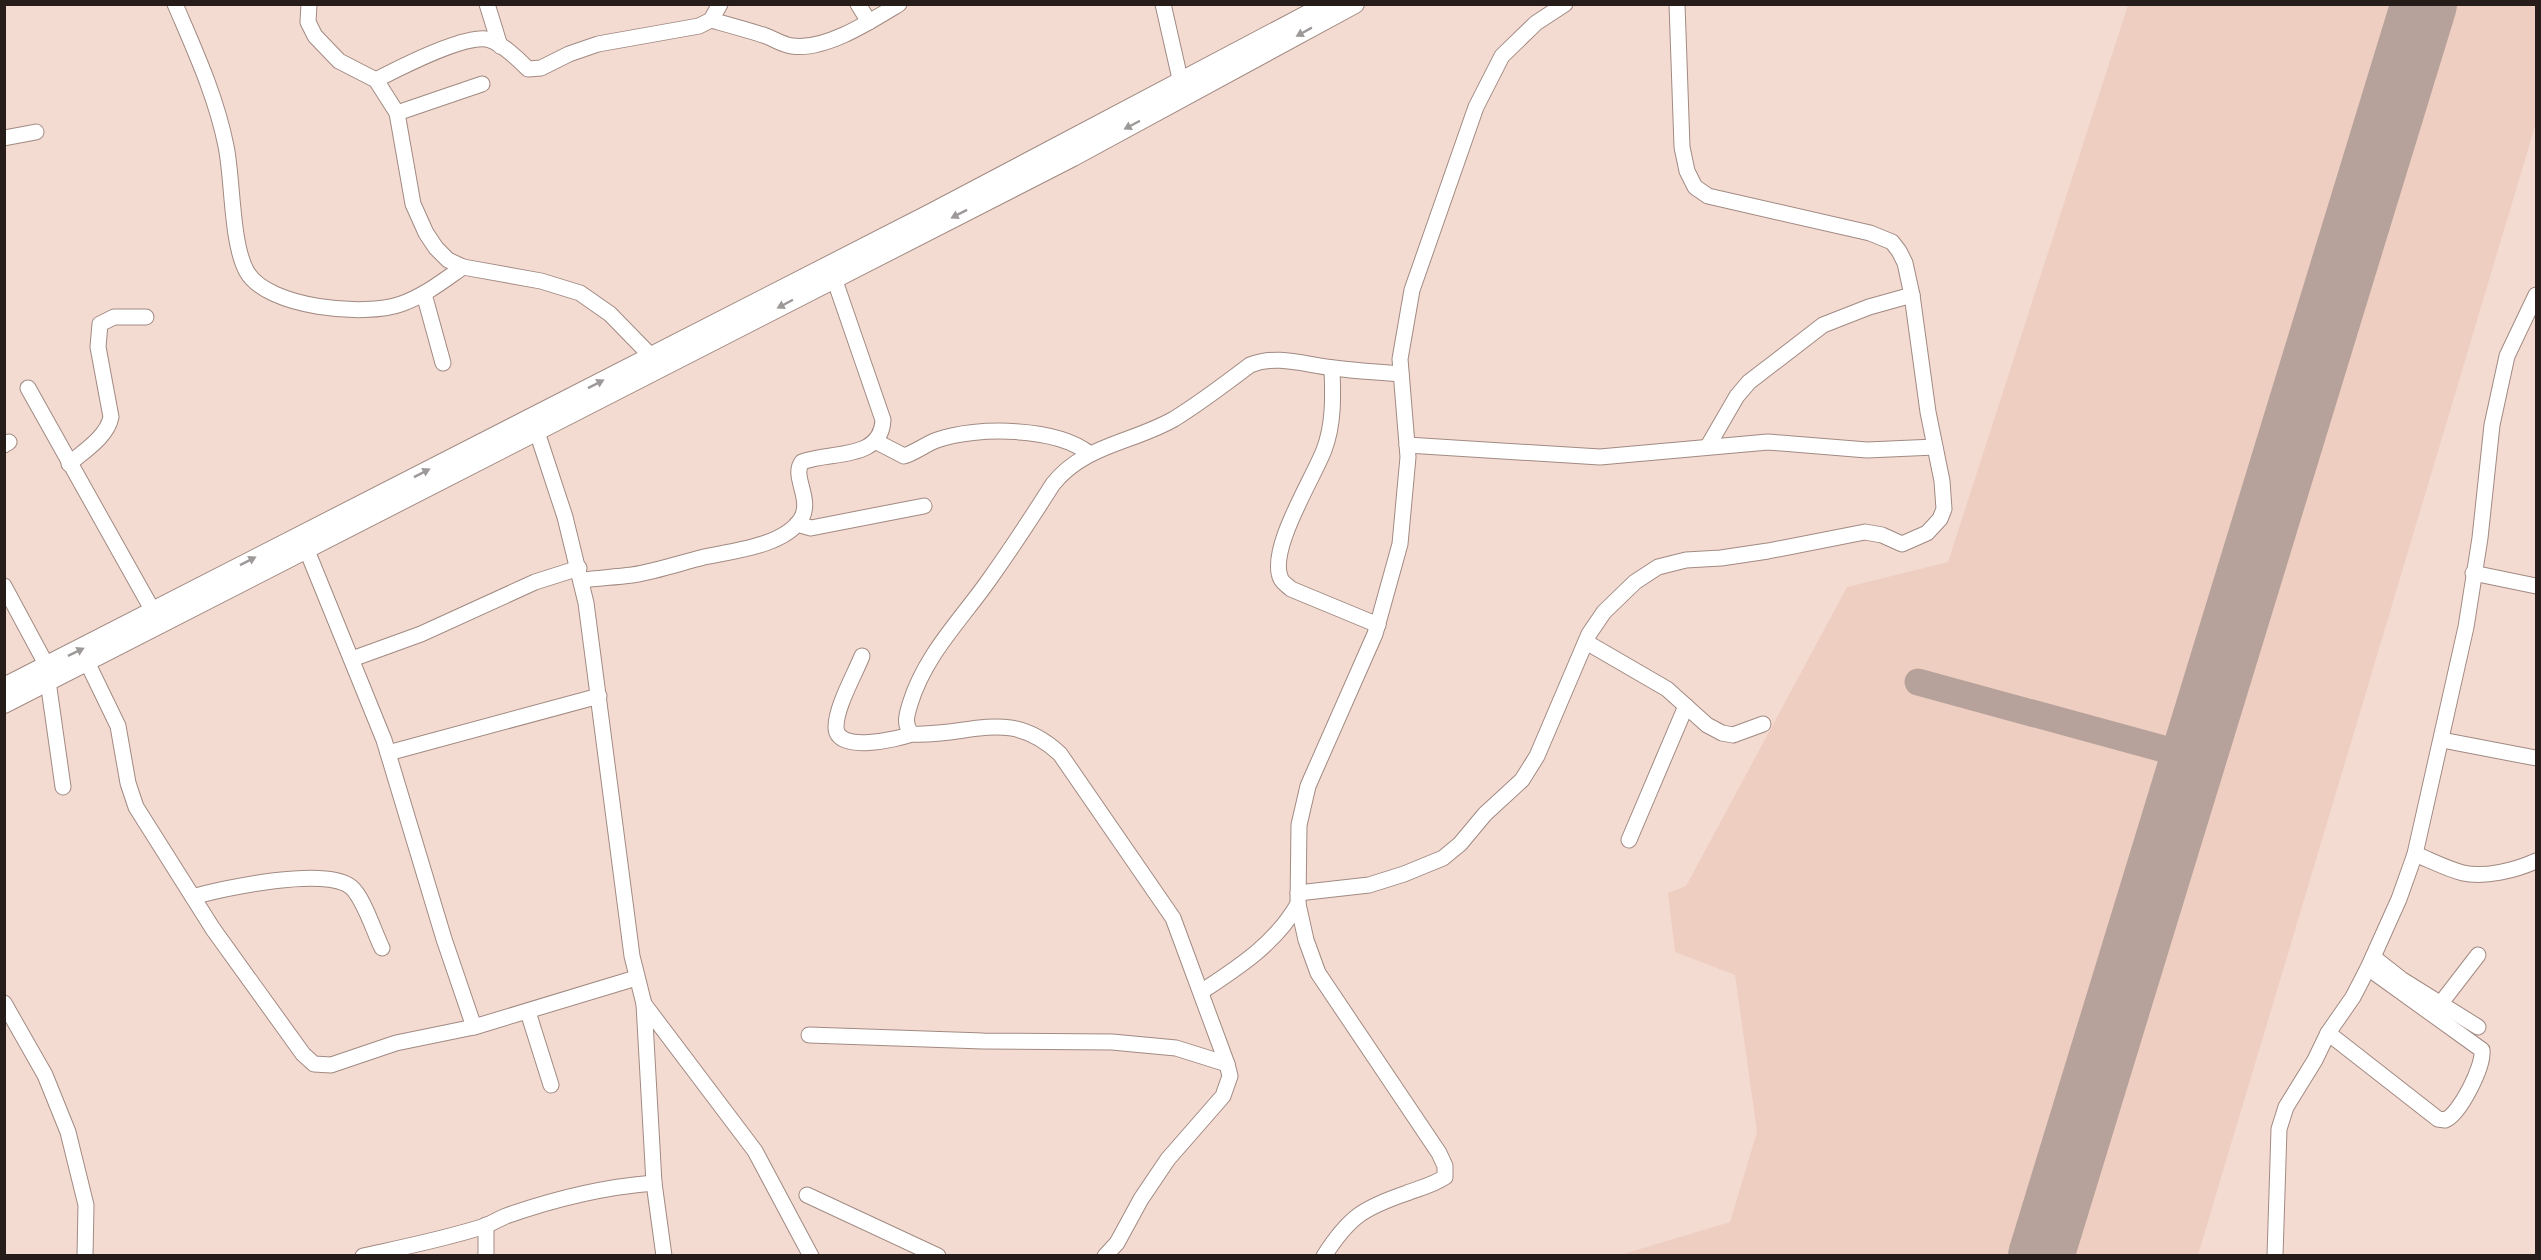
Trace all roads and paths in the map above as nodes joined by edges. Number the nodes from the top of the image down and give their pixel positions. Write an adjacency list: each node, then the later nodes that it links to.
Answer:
1 (175, 4): 23 (street)
2 (309, 4): 15 (street)
3 (487, 4): 14 (street)
4 (720, 4): 12 (street)
5 (858, 4): 13 (street)
6 (899, 4): 13 (street)
7 (1163, 4): 16 (street)
8 (1327, 4): 16 (main road)
9 (1355, 4): 22 (main road, one-way to 22)
10 (1565, 4): 30 (street)
11 (1677, 4): 24 (street)
12 (711, 20): 13 (street); 14 (street)
13 (870, 22)
14 (500, 46): 15 (street)
15 (376, 80): 18 (street)
16 (1180, 83): 27 (main road)
17 (482, 84): 18 (street)
18 (397, 114): 21 (street)
19 (36, 132): 20 (street)
20 (4, 138)
21 (463, 267): 23 (street); 27 (street)
22 (834, 278): 32 (main road, one-way to 32); 33 (street)
23 (424, 294): 28 (street)
24 (1912, 295): 35 (street); 36 (street)
25 (2536, 295): 42 (street)
26 (146, 317): 38 (street)
27 (651, 356): 46 (main road, one-way to 27)
28 (443, 363)
29 (1332, 368): 30 (street); 37 (street); 47 (street)
30 (1401, 374): 34 (street)
31 (28, 388): 38 (street)
32 (537, 432): 41 (main road); 43 (street)
33 (877, 442): 37 (street); 40 (street)
34 (1407, 445): 35 (street); 47 (street)
35 (1708, 446): 36 (street)
36 (1935, 447): 48 (street)
37 (1090, 454): 58 (street)
38 (69, 464): 46 (street)
39 (924, 506): 40 (street)
40 (797, 524): 43 (street)
41 (306, 548): 50 (street); 51 (main road)
42 (2473, 573): 45 (street); 59 (street)
43 (581, 574): 50 (street); 54 (street)
44 (4, 586): 52 (street)
45 (2536, 586)
46 (153, 611): 52 (main road, one-way to 46)
47 (1378, 625): 67 (street)
48 (1586, 642): 56 (street); 67 (street)
49 (862, 656): 58 (street)
50 (352, 659): 60 (street)
51 (87, 662): 52 (main road); 66 (street)
52 (48, 674): 53 (main road); 55 (main road); 62 (street)
53 (4, 687)
54 (599, 696): 60 (street); 71 (street)
55 (4, 704)
56 (1686, 706): 57 (street); 63 (street)
57 (1763, 724)
58 (912, 734): 72 (street)
59 (2442, 740): 61 (street); 64 (street)
60 (388, 753): 77 (street)
61 (2536, 758)
62 (63, 788)
63 (1629, 840)
64 (2415, 854): 65 (street); 70 (street)
65 (2536, 861)
66 (193, 897): 68 (street); 77 (street)
67 (1298, 898): 72 (street); 93 (street)
68 (382, 948)
69 (2478, 955): 74 (street)
70 (2370, 962): 74 (street); 79 (street); 79 (street)
71 (636, 978): 75 (street); 76 (street)
72 (1201, 992): 81 (street)
73 (4, 1003): 86 (street)
74 (2441, 1003): 78 (street)
75 (644, 1004): 83 (street); 90 (street)
76 (528, 1012): 77 (street); 82 (street)
77 (474, 1027)
78 (2478, 1027)
79 (2328, 1033): 94 (street)
80 (809, 1035): 81 (street)
81 (1227, 1064): 92 (street)
82 (551, 1085)
83 (654, 1183): 85 (street); 89 (street)
84 (807, 1195): 91 (street)
85 (486, 1225): 87 (street); 88 (street)
86 (84, 1256)
87 (363, 1256)
88 (486, 1256)
89 (664, 1256)
90 (811, 1256)
91 (939, 1256)
92 (1105, 1256)
93 (1324, 1256)
94 (2275, 1256)

